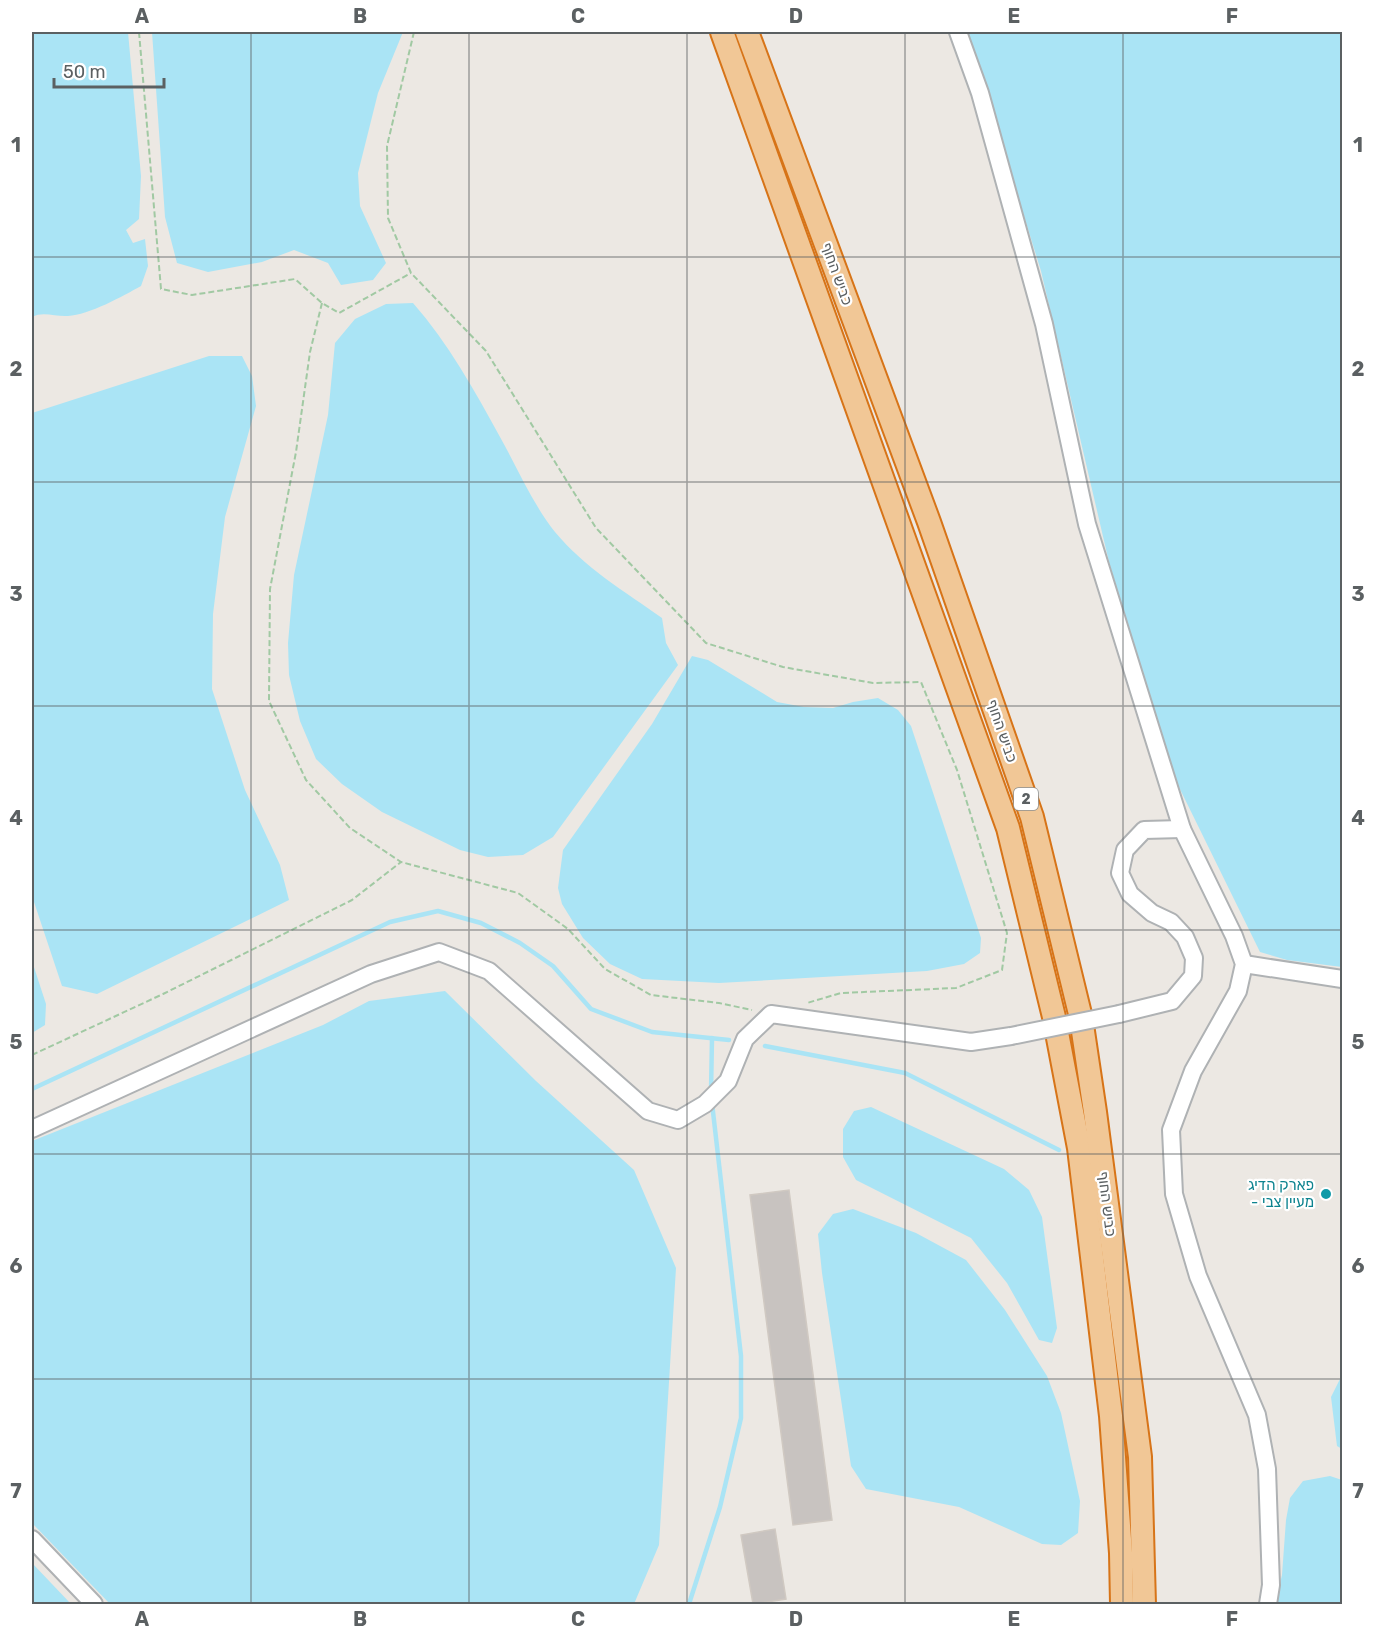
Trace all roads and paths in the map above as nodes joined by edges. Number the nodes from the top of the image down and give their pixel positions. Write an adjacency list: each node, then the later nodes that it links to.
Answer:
1 (139, 32): 7 (path)
2 (414, 32): 6 (path)
3 (722, 32): 18 (highway, כביש החוף / 2)
4 (747, 32): 19 (highway, כביש החוף / 2)
5 (958, 32): 8 (street)
6 (411, 273): 7 (path); 12 (path)
7 (322, 303): 9 (path)
8 (1182, 830): 10 (street); 13 (street, bridge)
9 (401, 862): 13 (path); 14 (path)
10 (1244, 964): 11 (street); 20 (street)
11 (1342, 979)
12 (801, 1005)
13 (771, 1014): 15 (street)
14 (32, 1055)
15 (32, 1129)
16 (32, 1539): 17 (street)
17 (94, 1605)
18 (1122, 1605)
19 (1144, 1605)
20 (1268, 1605)

